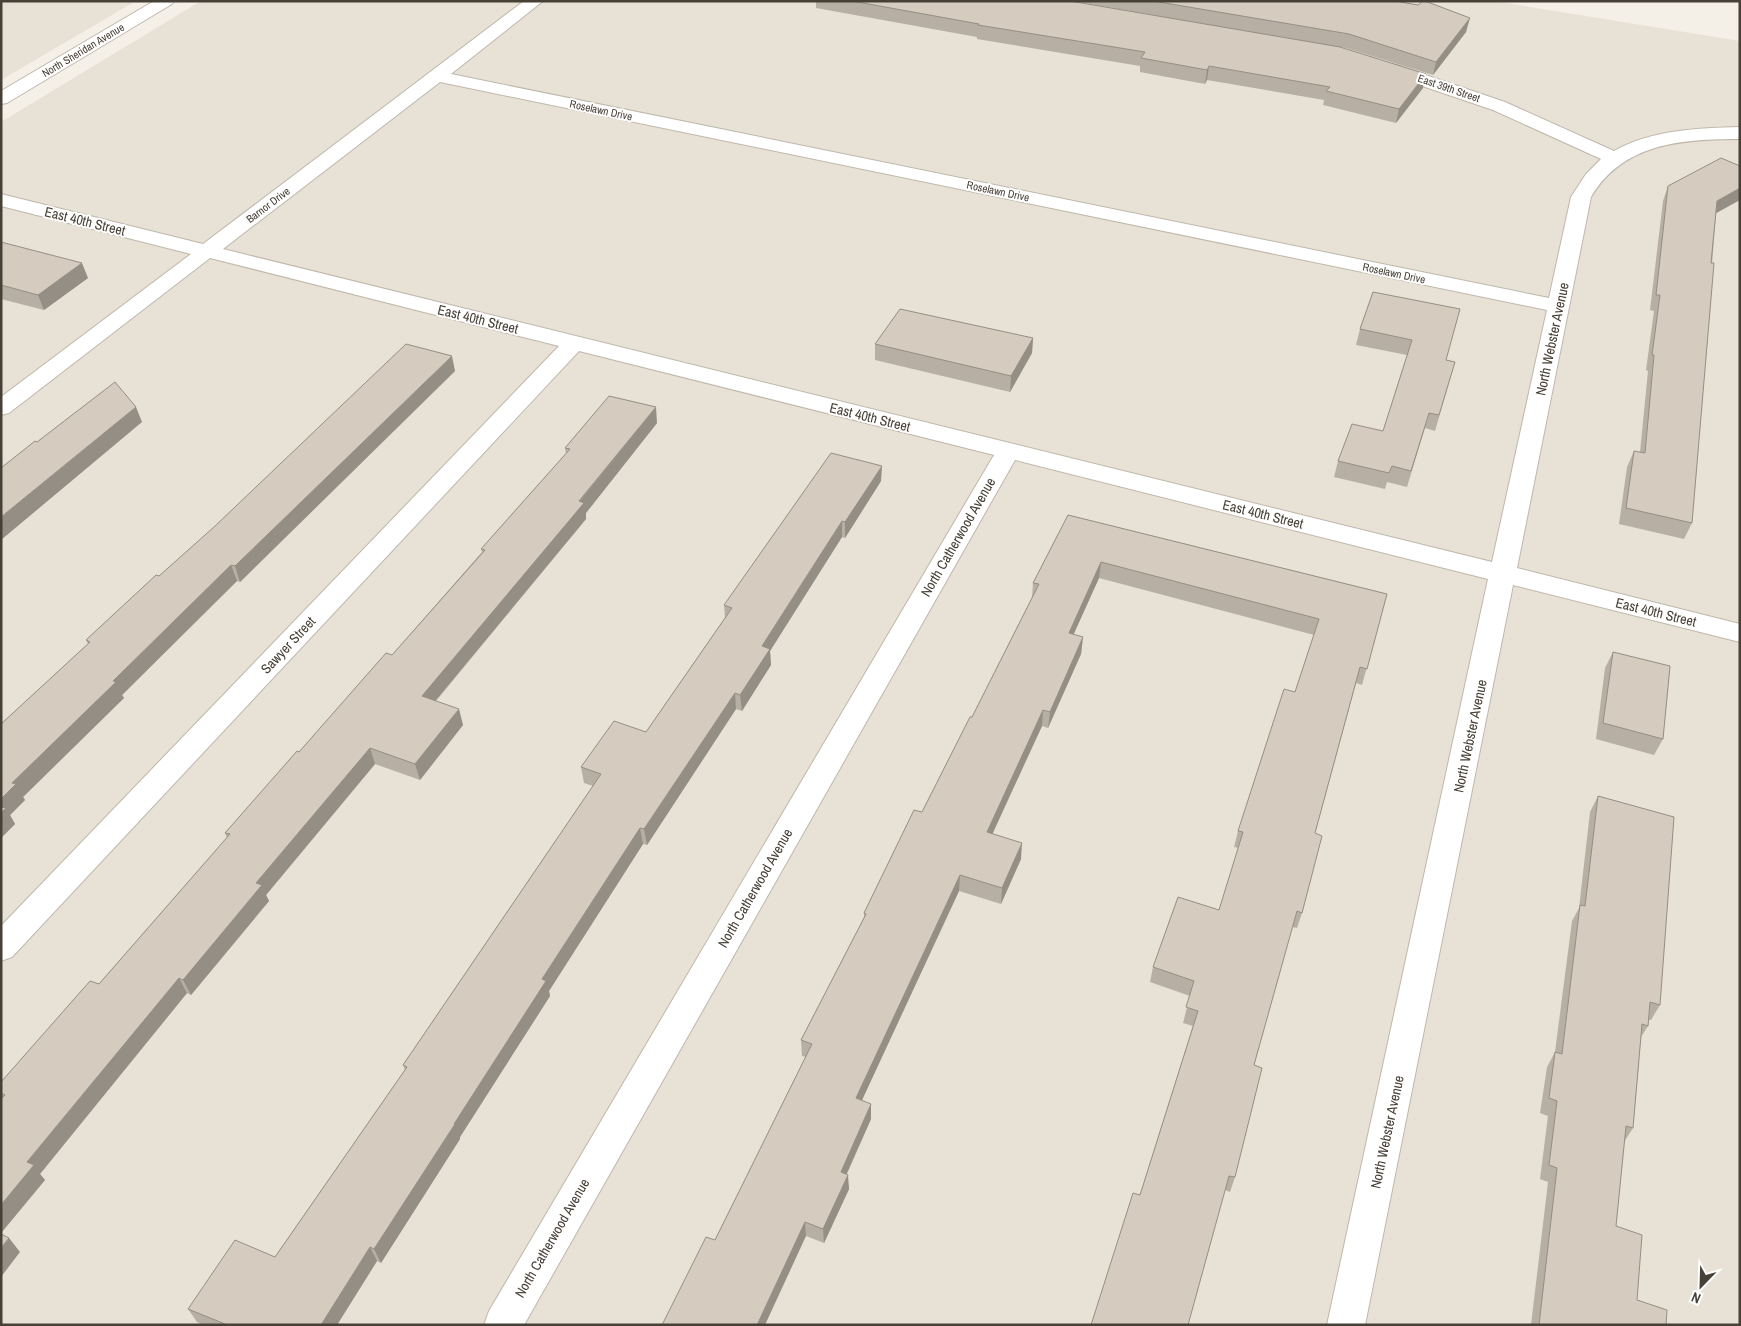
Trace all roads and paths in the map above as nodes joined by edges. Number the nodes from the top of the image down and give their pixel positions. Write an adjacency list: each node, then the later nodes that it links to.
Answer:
1 (166, 1): 5 (street, North Sheridan Avenue)
2 (534, 1): 4 (street, Barnor Drive)
3 (1371, 63): 7 (street, East 39th Street)
4 (437, 76): 9 (street, Barnor Drive); 10 (street, Roselawn Drive)
5 (1, 99)
6 (1740, 133): 7 (street)
7 (1614, 158): 10 (street, North Webster Avenue)
8 (1, 200): 9 (street, East 40th Street)
9 (207, 251): 11 (street, East 40th Street); 12 (street, Barnor Drive)
10 (1558, 306): 14 (street, North Webster Avenue)
11 (574, 343): 13 (street, East 40th Street); 16 (street, Sawyer Street)
12 (1, 408)
13 (1008, 451): 14 (street, East 40th Street); 17 (street, North Catherwood Avenue)
14 (1504, 574): 15 (street, East 40th Street); 18 (street, North Webster Avenue)
15 (1740, 633)
16 (1, 948)
17 (502, 1325)
18 (1346, 1325)

